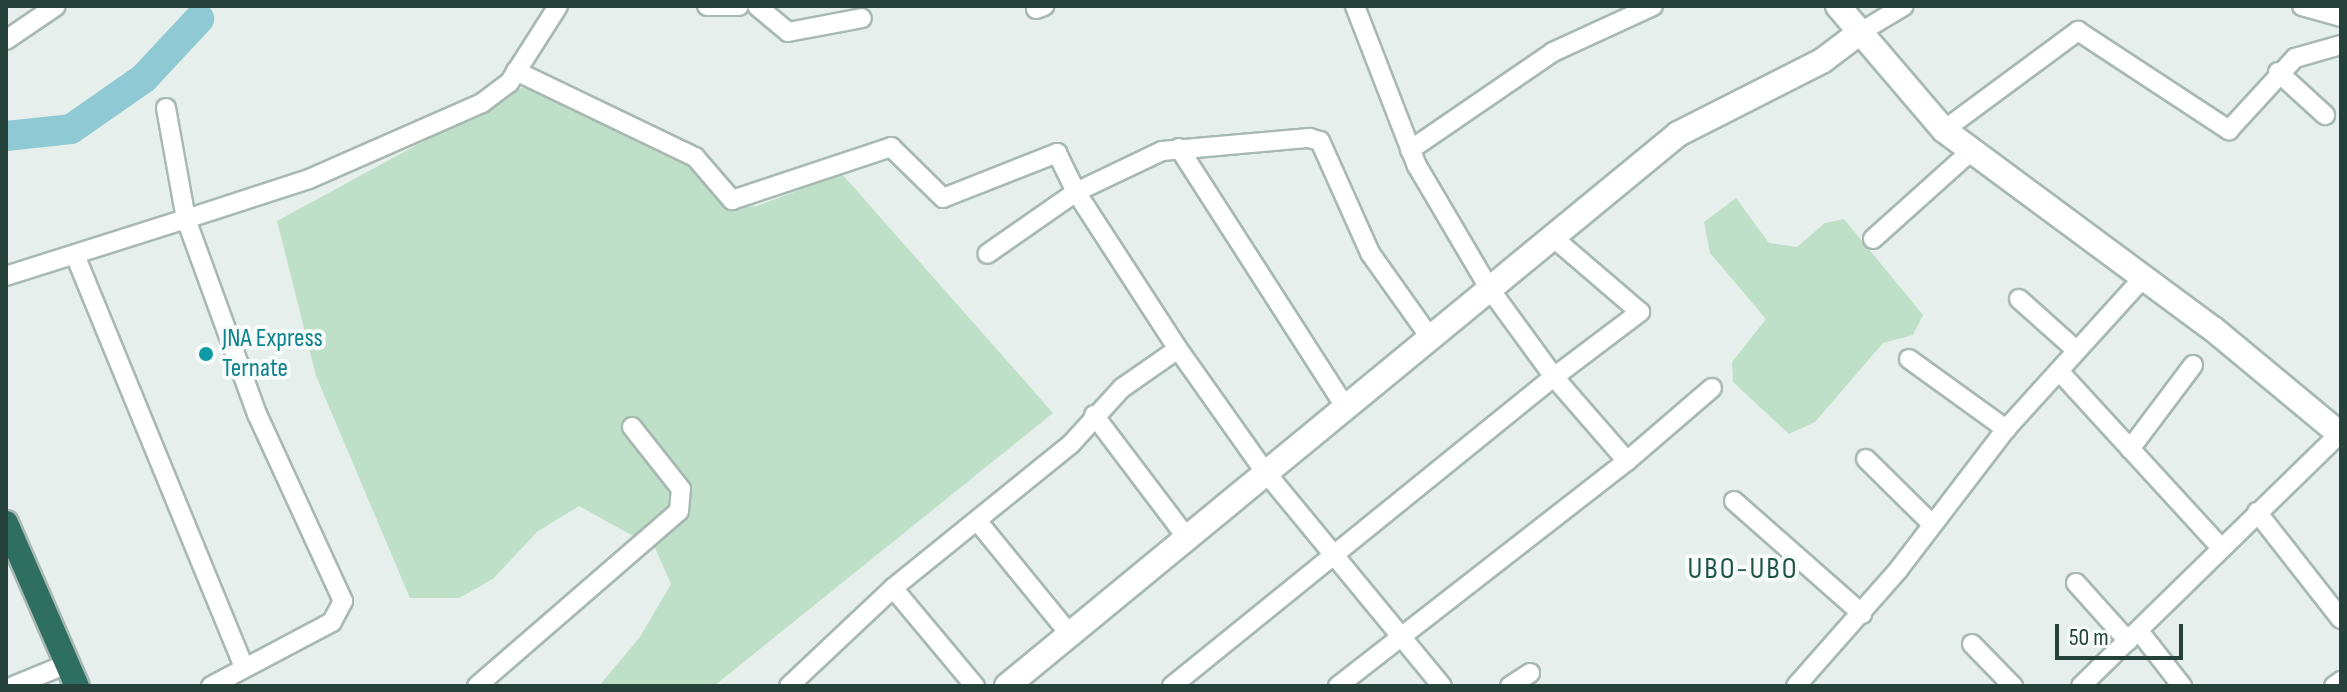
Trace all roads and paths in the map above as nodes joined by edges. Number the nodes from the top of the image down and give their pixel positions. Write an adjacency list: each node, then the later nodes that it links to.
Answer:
1 (56, 6): 14 (street)
2 (558, 6): 16 (street)
3 (707, 6): 4 (street)
4 (739, 6)
5 (757, 6): 12 (street)
6 (1355, 6): 22 (street)
7 (1653, 6): 22 (street)
8 (1838, 6): 13 (street)
9 (1904, 6): 13 (street)
10 (2302, 6): 11 (street)
11 (2341, 17)
12 (862, 18)
13 (1859, 33): 20 (street); 27 (street)
14 (6, 40)
15 (2341, 45): 17 (street)
16 (520, 66): 24 (street); 25 (street)
17 (2278, 72): 19 (street); 20 (street)
18 (166, 108): 25 (street)
19 (2325, 115)
20 (1944, 130): 23 (street)
21 (1179, 148): 24 (street); 34 (street); 42 (street)
22 (1410, 150): 32 (street)
23 (1970, 152): 26 (street); 31 (street)
24 (1076, 192): 28 (street); 35 (street)
25 (186, 219): 29 (street); 67 (street)
26 (1873, 239)
27 (1556, 240): 32 (street); 40 (street)
28 (987, 254)
29 (75, 255): 30 (street); 67 (street)
30 (6, 276)
31 (2142, 279): 36 (street); 46 (street)
32 (1489, 288): 34 (street); 40 (street)
33 (2019, 299): 36 (street)
34 (1429, 336): 42 (street)
35 (1178, 349): 43 (street); 50 (street)
36 (2076, 350): 39 (street)
37 (1909, 359): 45 (street)
38 (2193, 365): 47 (street)
39 (2059, 371): 45 (street); 47 (street)
40 (1554, 377): 49 (street); 58 (street)
41 (1712, 388): 49 (street)
42 (1343, 403): 50 (street)
43 (1094, 415): 53 (street); 55 (street)
44 (632, 427): 71 (street)
45 (2006, 429): 54 (street)
46 (2341, 434): 52 (street)
47 (2130, 449): 57 (street)
48 (1866, 459): 54 (street)
49 (1627, 461): 64 (street)
50 (1263, 469): 55 (street); 58 (street)
51 (1734, 501): 61 (street)
52 (2257, 512): 57 (street); 62 (street)
53 (979, 523): 60 (street); 63 (street)
54 (1932, 524): 61 (street)
55 (1184, 534): 63 (street)
56 (8, 536): 69 (highway)
57 (2222, 549): 65 (street)
58 (1331, 551): 64 (street); 77 (street)
59 (2076, 583): 65 (street)
60 (893, 588): 74 (street); 75 (street)
61 (1862, 614): 81 (street)
62 (2341, 619)
63 (1068, 632): 76 (street)
64 (1400, 634): 78 (street); 79 (street)
65 (2134, 636): 83 (street); 84 (street)
66 (1972, 644): 82 (street)
67 (244, 667): 73 (street)
68 (1530, 673): 80 (street)
69 (72, 675): 72 (street)
70 (2341, 681): 85 (street)
71 (479, 685)
72 (13, 686)
73 (211, 686)
74 (789, 686)
75 (975, 686)
76 (1007, 686)
77 (1172, 686)
78 (1338, 686)
79 (1442, 686)
80 (1510, 686)
81 (1796, 686)
82 (2013, 686)
83 (2081, 686)
84 (2182, 686)
85 (2334, 686)

